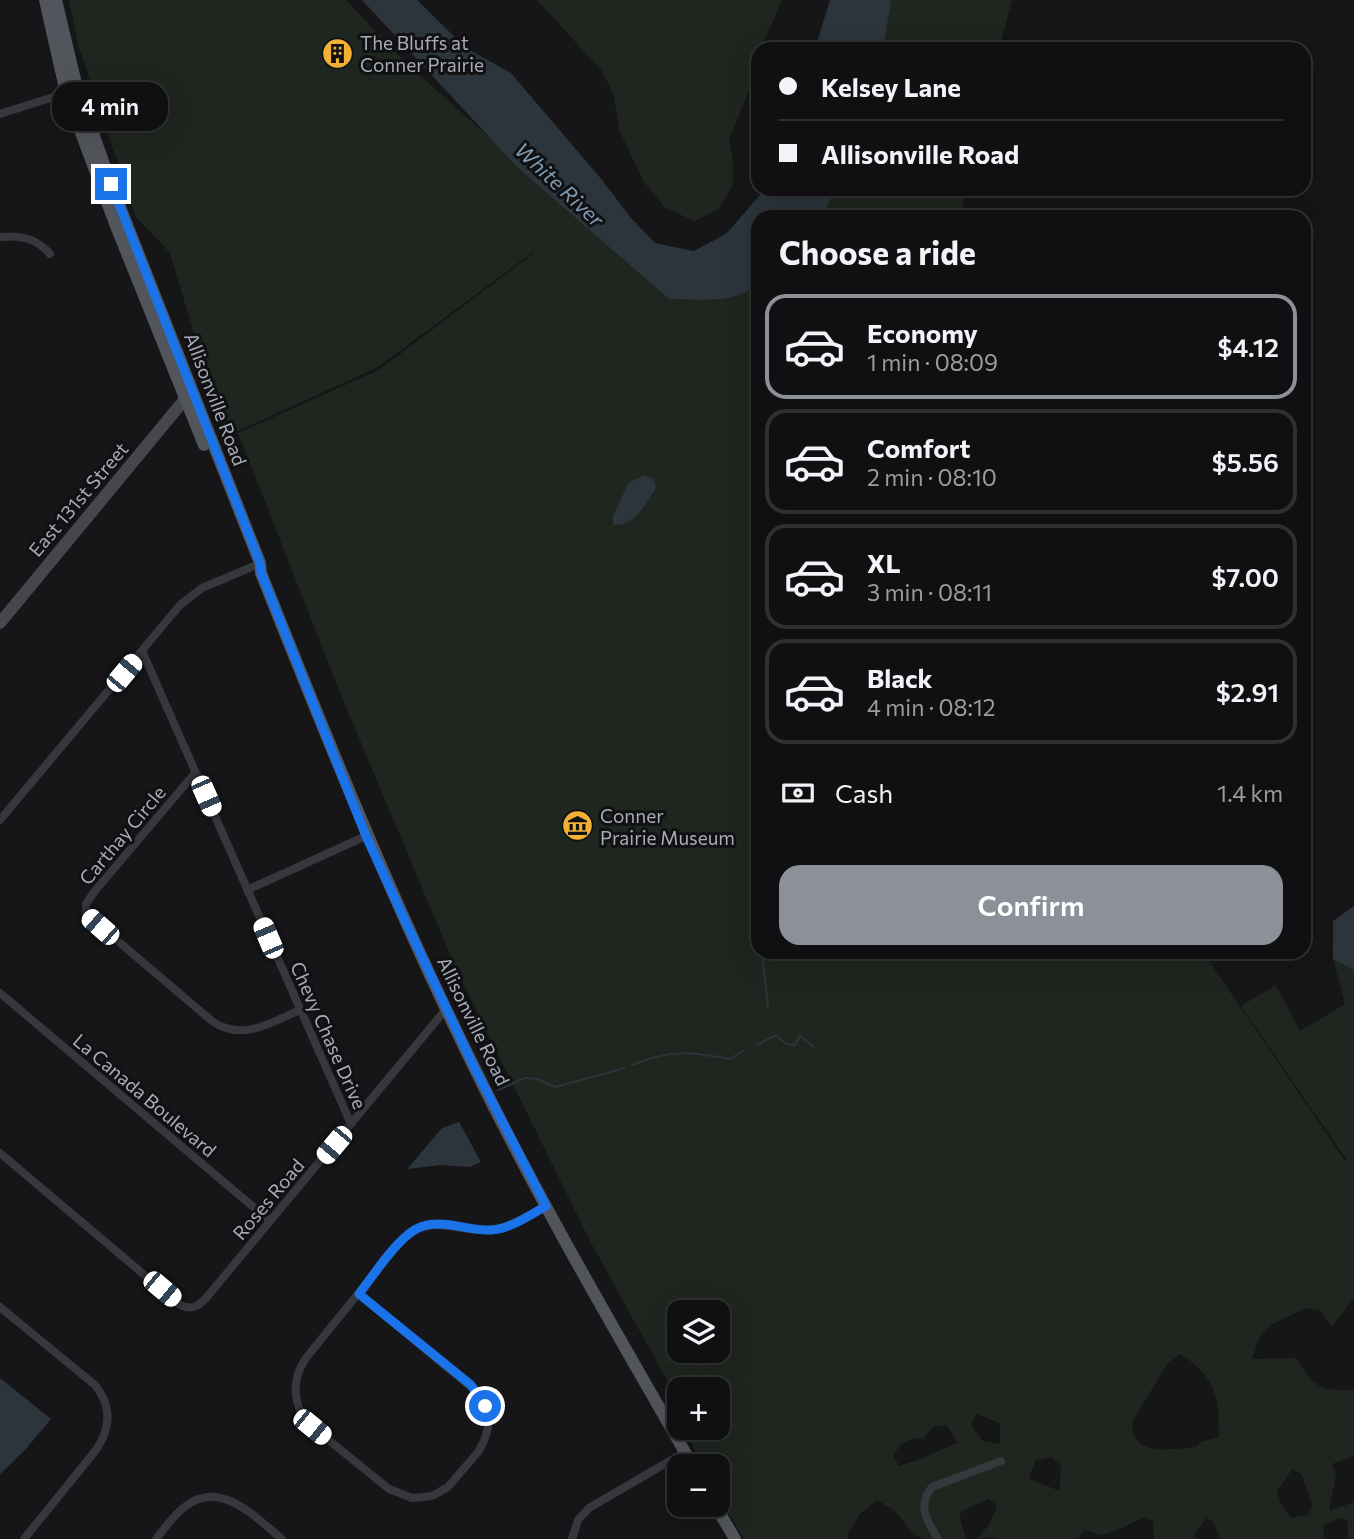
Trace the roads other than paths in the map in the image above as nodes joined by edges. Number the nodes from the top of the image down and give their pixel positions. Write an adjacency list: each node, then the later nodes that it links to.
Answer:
1 (45, 0): 3 (main road, Allisonville Road)
2 (56, 0): 8 (main road, Allisonville Road)
3 (66, 93): 4 (street); 7 (main road, Allisonville Road)
4 (0, 114)
5 (0, 237): 6 (street)
6 (50, 254)
7 (185, 399): 8 (main road, Allisonville Road); 9 (street, East 131st Street)
8 (257, 570): 10 (street); 13 (main road, Allisonville Road)
9 (0, 623)
10 (142, 651): 11 (street, Chevy Chase Drive); 12 (street)
11 (195, 773): 14 (street, Chevy Chase Drive); 17 (street, Carthay Circle)
12 (0, 820)
13 (366, 836): 14 (street); 16 (main road, Allisonville Road)
14 (247, 890): 17 (street, Chevy Chase Drive)
15 (0, 993): 21 (street, La Canada Boulevard)
16 (446, 1009): 18 (street, Roses Road); 20 (main road, Allisonville Road)
17 (300, 1010): 18 (street, Chevy Chase Drive)
18 (351, 1124): 21 (street, Roses Road)
19 (0, 1153): 21 (street, Roses Road)
20 (546, 1206): 22 (street); 24 (main road, Allisonville Road)
21 (270, 1220)
22 (359, 1294): 22 (street)
23 (0, 1307): 28 (street)
24 (685, 1452): 30 (street)
25 (1001, 1461): 32 (street)
26 (722, 1517): 31 (main road)
27 (279, 1538): 29 (street)
28 (24, 1539)
29 (156, 1539)
30 (572, 1539)
31 (735, 1539)
32 (938, 1539)

